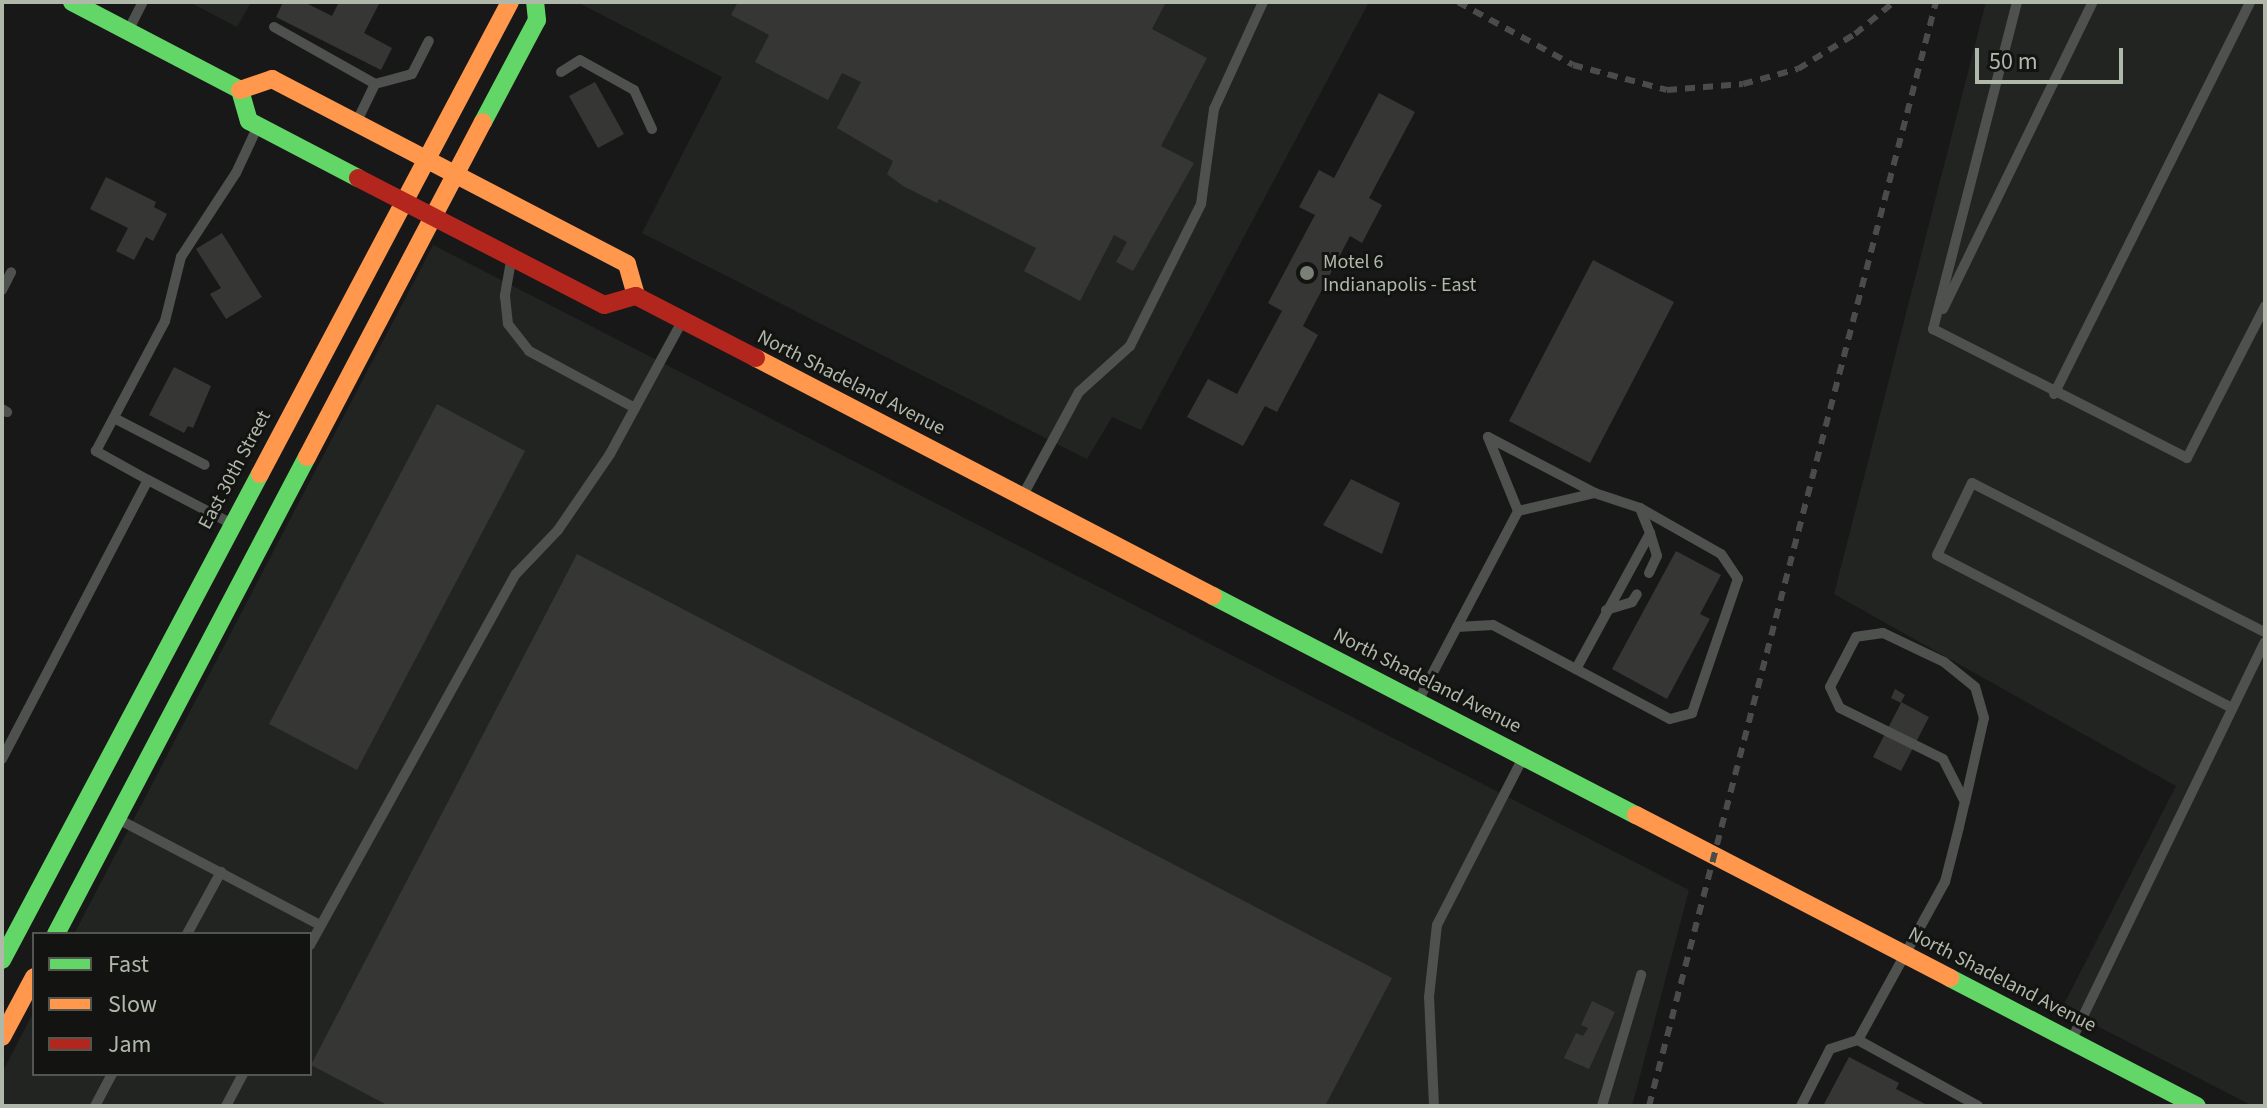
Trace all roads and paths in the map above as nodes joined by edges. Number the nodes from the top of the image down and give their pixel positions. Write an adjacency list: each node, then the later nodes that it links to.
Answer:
1 (72, 2): 10 (main road)
2 (143, 2): 10 (lane)
3 (510, 2): 18 (main road, East 30th Street)
4 (535, 2): 19 (main road)
5 (1263, 2): 35 (lane)
6 (2017, 2): 28 (lane)
7 (2093, 2): 28 (lane)
8 (2250, 2): 29 (lane)
9 (274, 27): 13 (lane)
10 (128, 31): 14 (main road)
11 (429, 41): 13 (lane)
12 (561, 72): 17 (lane)
13 (375, 84): 15 (lane)
14 (240, 90): 15 (main road); 16 (main road)
15 (356, 123): 18 (main road)
16 (258, 125): 20 (main road); 31 (lane)
17 (652, 129)
18 (424, 158): 19 (main road); 20 (main road, East 30th Street)
19 (456, 175): 21 (main road); 25 (main road)
20 (402, 200): 21 (main road); 38 (main road, East 30th Street)
21 (434, 217): 22 (main road); 52 (main road)
22 (511, 257): 25 (main road); 30 (lane)
23 (11, 272): 24 (lane)
24 (2, 290)
25 (636, 296): 27 (main road, North Shadeland Avenue)
26 (2265, 306): 29 (lane)
27 (682, 320): 30 (lane); 35 (main road, North Shadeland Avenue)
28 (1933, 329): 29 (lane)
29 (2054, 394)
30 (635, 408): 54 (lane)
31 (114, 418): 32 (lane); 33 (lane)
32 (205, 465)
33 (148, 480): 38 (lane); 50 (lane)
34 (1595, 493): 36 (lane); 37 (lane); 37 (lane)
35 (1023, 496): 47 (main road, North Shadeland Avenue)
36 (1640, 508): 39 (lane); 46 (lane)
37 (1518, 511): 43 (lane)
38 (232, 524): 59 (main road, East 30th Street)
39 (1650, 533): 40 (lane); 42 (lane)
40 (1649, 573)
41 (1637, 594): 42 (lane)
42 (1606, 610): 46 (lane)
43 (1457, 627): 46 (lane); 47 (lane)
44 (2265, 632): 48 (lane)
45 (2265, 642): 48 (lane)
46 (1576, 669)
47 (1418, 701): 49 (main road, North Shadeland Avenue)
48 (2232, 708): 64 (lane)
49 (1524, 756): 58 (main road, North Shadeland Avenue); 69 (lane)
50 (2, 759)
51 (1965, 802): 51 (lane); 58 (lane)
52 (117, 818): 53 (lane); 55 (main road)
53 (221, 872): 54 (lane); 56 (lane)
54 (320, 925): 57 (lane)
55 (57, 932)
56 (188, 932)
57 (312, 941)
58 (1903, 953): 63 (lane); 64 (main road, North Shadeland Avenue)
59 (2, 960)
60 (1641, 975): 70 (lane)
61 (32, 981): 62 (main road)
62 (2, 1037)
63 (1858, 1040): 71 (lane); 72 (lane)
64 (2071, 1041): 73 (main road, North Shadeland Avenue)
65 (111, 1076): 67 (lane)
66 (242, 1076): 68 (lane)
67 (95, 1106)
68 (226, 1106)
69 (1434, 1106)
70 (1602, 1106)
71 (1801, 1106)
72 (1978, 1106)
73 (2197, 1106)

